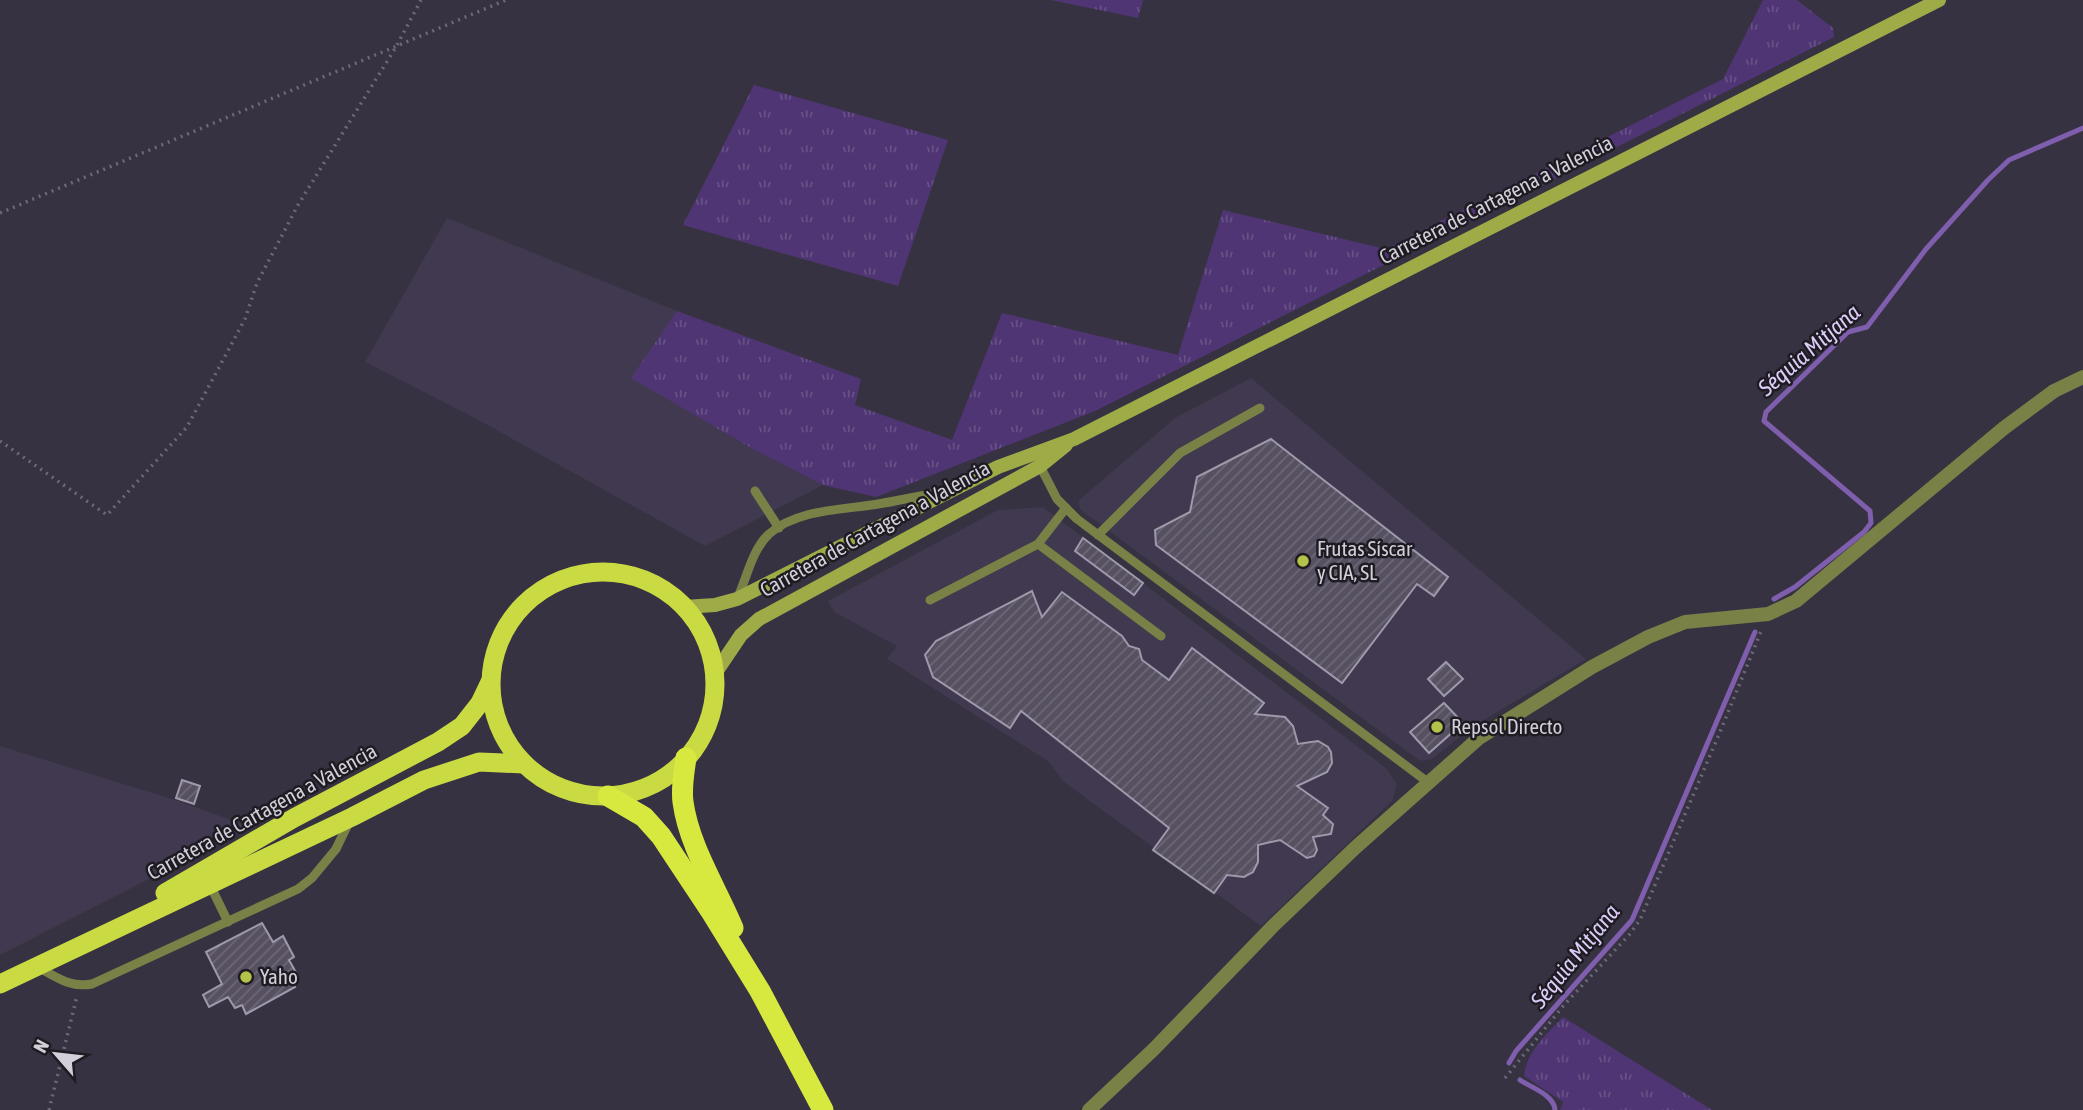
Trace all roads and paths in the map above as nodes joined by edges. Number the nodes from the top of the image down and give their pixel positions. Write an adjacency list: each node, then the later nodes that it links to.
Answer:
1 (421, 0): 4 (path)
2 (506, 0): 4 (path)
3 (1939, 0): 8 (main road, Carretera de Cartagena a Valencia)
4 (396, 47): 5 (path); 9 (path)
5 (0, 214)
6 (2083, 377): 20 (street)
7 (1260, 408): 15 (lane)
8 (1074, 439): 10 (main road, Carretera de Cartagena a Valencia); 11 (main road, Carretera de Cartagena a Valencia)
9 (0, 441)
10 (1040, 466): 13 (lane); 22 (main road, Carretera de Cartagena a Valencia)
11 (956, 490): 14 (lane); 17 (main road, Carretera de Cartagena a Valencia)
12 (755, 491): 14 (lane)
13 (1066, 508): 15 (lane); 16 (lane)
14 (779, 528): 17 (lane)
15 (1098, 534): 26 (lane)
16 (1038, 544): 18 (lane); 21 (lane)
17 (737, 599): 19 (main road, Carretera de Cartagena a Valencia)
18 (930, 600)
19 (684, 607): 22 (highway); 23 (highway)
20 (1768, 614): 26 (street); 35 (path)
21 (1161, 636)
22 (714, 675): 24 (highway)
23 (491, 680): 25 (highway); 31 (highway, Carretera de Cartagena a Valencia)
24 (686, 758): 27 (highway); 34 (highway)
25 (524, 764): 27 (highway); 28 (highway, Carretera de Cartagena a Valencia)
26 (1429, 783): 38 (street)
27 (608, 796): 34 (highway)
28 (352, 817): 29 (highway, Carretera de Cartagena a Valencia); 30 (lane)
29 (210, 885): 30 (lane); 31 (highway, Carretera de Cartagena a Valencia)
30 (228, 922): 33 (lane)
31 (36, 966): 32 (highway, Carretera de Cartagena a Valencia); 33 (lane)
32 (0, 984)
33 (80, 986): 36 (path)
34 (760, 991): 37 (highway)
35 (1505, 1078)
36 (49, 1110)
37 (823, 1110)
38 (1089, 1110)

